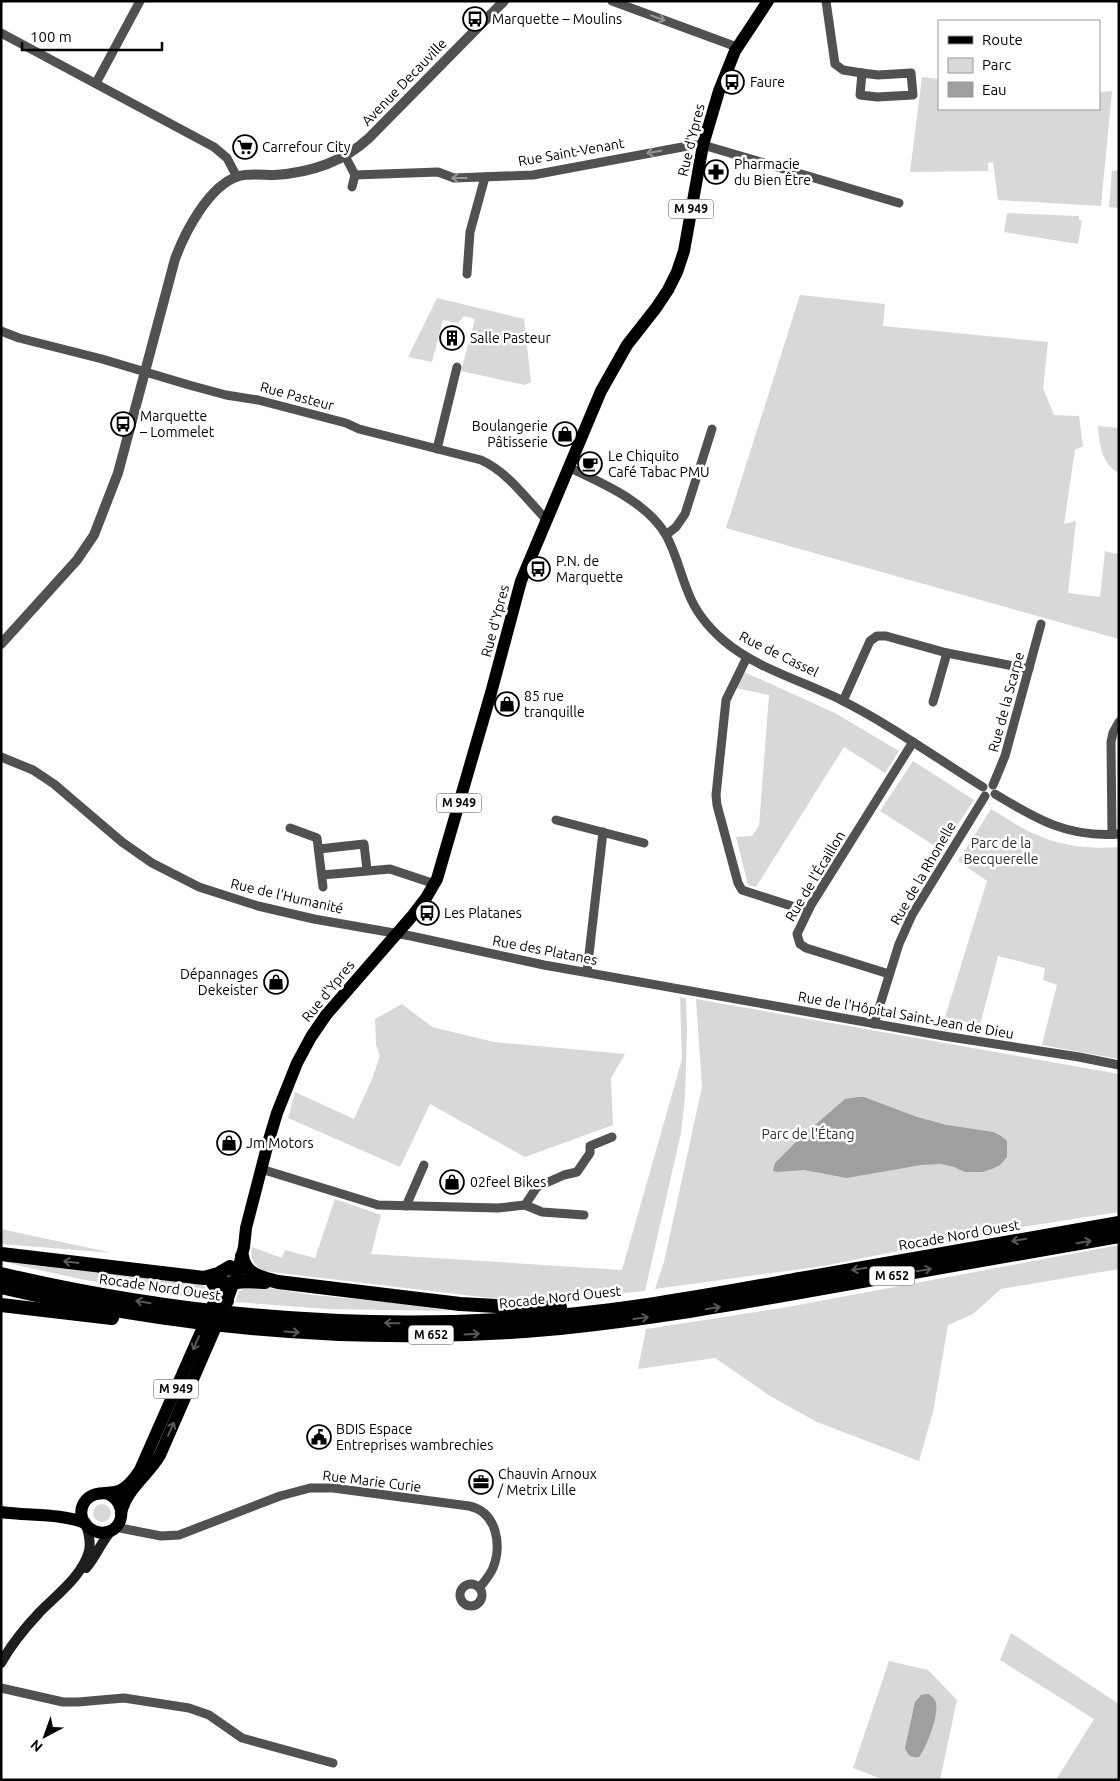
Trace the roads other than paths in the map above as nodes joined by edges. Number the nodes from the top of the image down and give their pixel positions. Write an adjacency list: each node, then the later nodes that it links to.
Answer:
1 (140, 1): 9 (street)
2 (504, 1): 11 (street, Avenue Decauville)
3 (612, 1): 7 (street, one-way to 7)
4 (826, 1): 8 (street)
5 (765, 4): 7 (main road, Rue d'Ypres / M 949)
6 (1, 33): 9 (street)
7 (737, 47): 10 (main road, Rue d'Ypres / M 949)
8 (862, 73): 8 (street)
9 (96, 83): 13 (street)
10 (703, 145): 14 (street, Rue Saint-Venant, one-way to 14); 16 (street); 25 (main road, Rue d'Ypres / M 949)
11 (345, 156): 12 (street); 13 (street, Avenue Decauville)
12 (355, 175): 14 (street, Rue Saint-Venant, one-way to 12); 15 (street)
13 (237, 176): 22 (street)
14 (484, 177): 17 (street)
15 (352, 187)
16 (899, 203)
17 (466, 274)
18 (1, 331): 20 (street, Rue Pasteur)
19 (1, 335): 20 (street, Rue Pasteur)
20 (19, 338): 22 (street, Rue Pasteur)
21 (458, 368): 24 (street)
22 (145, 372): 24 (street, Rue Pasteur); 29 (street)
23 (712, 429): 27 (street)
24 (437, 449): 26 (street, Rue Pasteur)
25 (568, 467): 26 (main road, Rue d'Ypres / M 949); 27 (street, Rue de Cassel)
26 (546, 519): 48 (main road, Rue d'Ypres / M 949)
27 (666, 534): 31 (street, Rue de Cassel)
28 (1041, 624): 32 (street, Rue de la Scarpe)
29 (1, 644)
30 (947, 653): 32 (street); 33 (street); 34 (street)
31 (747, 657): 33 (street, Rue de Cassel); 50 (street)
32 (1029, 669): 38 (street, Rue de la Scarpe)
33 (843, 701): 36 (street, Rue de Cassel)
34 (934, 702)
35 (1119, 722): 43 (street)
36 (914, 742): 38 (street, Rue de Cassel); 50 (street, Rue de l'Écaillon)
37 (1, 757): 51 (street, Rue de l'Humanité)
38 (988, 786): 39 (street)
39 (990, 795): 43 (street); 53 (street, Rue de la Rhonelle)
40 (556, 820): 42 (street)
41 (290, 828): 45 (street)
42 (603, 832): 44 (street); 52 (street)
43 (1115, 834)
44 (644, 843)
45 (319, 849): 46 (street); 47 (street)
46 (367, 870): 47 (street); 48 (street)
47 (322, 875): 49 (street)
48 (434, 884): 51 (main road, Rue d'Ypres / M 949)
49 (323, 887)
50 (807, 911): 53 (street, Rue de l'Écaillon)
51 (397, 933): 52 (street, Rue des Platanes); 59 (main road, Rue d'Ypres / M 949)
52 (587, 972): 54 (street, Rue des Platanes)
53 (889, 974): 55 (street, Rue de la Rhonelle)
54 (690, 990): 55 (street, Rue de l'Hôpital Saint-Jean de Dieu)
55 (874, 1024): 56 (street, Rue de l'Hôpital Saint-Jean de Dieu)
56 (1119, 1065)
57 (612, 1138): 60 (street)
58 (424, 1165): 61 (street)
59 (261, 1169): 61 (street); 64 (main road, Rue d'Ypres / M 949)
60 (525, 1205): 61 (street); 62 (street)
61 (406, 1206)
62 (584, 1215)
63 (1119, 1223): 76 (highway, Rocade Nord Ouest / M 652, one-way to 76)
64 (246, 1228): 67 (main road, Rue d'Ypres / M 949); 68 (main road, Rue d'Ypres / M 949)
65 (1119, 1236): 76 (highway, Rocade Nord Ouest / M 652, one-way to 65)
66 (1, 1254): 70 (highway, one-way to 66)
67 (242, 1256): 71 (main road, Rue d'Ypres / M 949); 72 (highway)
68 (230, 1267): 70 (highway); 74 (main road, Rue d'Ypres / M 949)
69 (1, 1274): 78 (highway, Rocade Nord Ouest / M 652, one-way to 69)
70 (204, 1278): 74 (highway)
71 (234, 1282): 72 (highway); 74 (highway)
72 (278, 1282): 77 (highway)
73 (1, 1287): 79 (highway, Rocade Nord Ouest / M 652)
74 (222, 1293): 80 (main road, Rue d'Ypres / M 949, one-way to 80); 84 (main road, Rue d'Ypres / M 949, one-way to 74)
75 (1, 1305): 79 (highway)
76 (665, 1308): 77 (highway, Rocade Nord Ouest / M 652)
77 (620, 1312): 78 (highway, Rocade Nord Ouest / M 652)
78 (189, 1315): 79 (highway, Rocade Nord Ouest / M 652)
79 (163, 1318)
80 (104, 1493): 81 (main road); 84 (main road)
81 (87, 1499): 83 (main road); 85 (main road)
82 (1, 1512): 83 (main road)
83 (39, 1516): 85 (main road)
84 (118, 1521): 85 (main road); 86 (main road, Rue d'Ypres / M 949); 87 (street, Rue Marie Curie)
85 (85, 1524): 86 (main road, Rue d'Ypres / M 949)
86 (68, 1584): 88 (main road, Rue d'Ypres / M 949)
87 (480, 1587)
88 (1, 1663)
89 (1, 1688): 90 (street)
90 (333, 1763)

